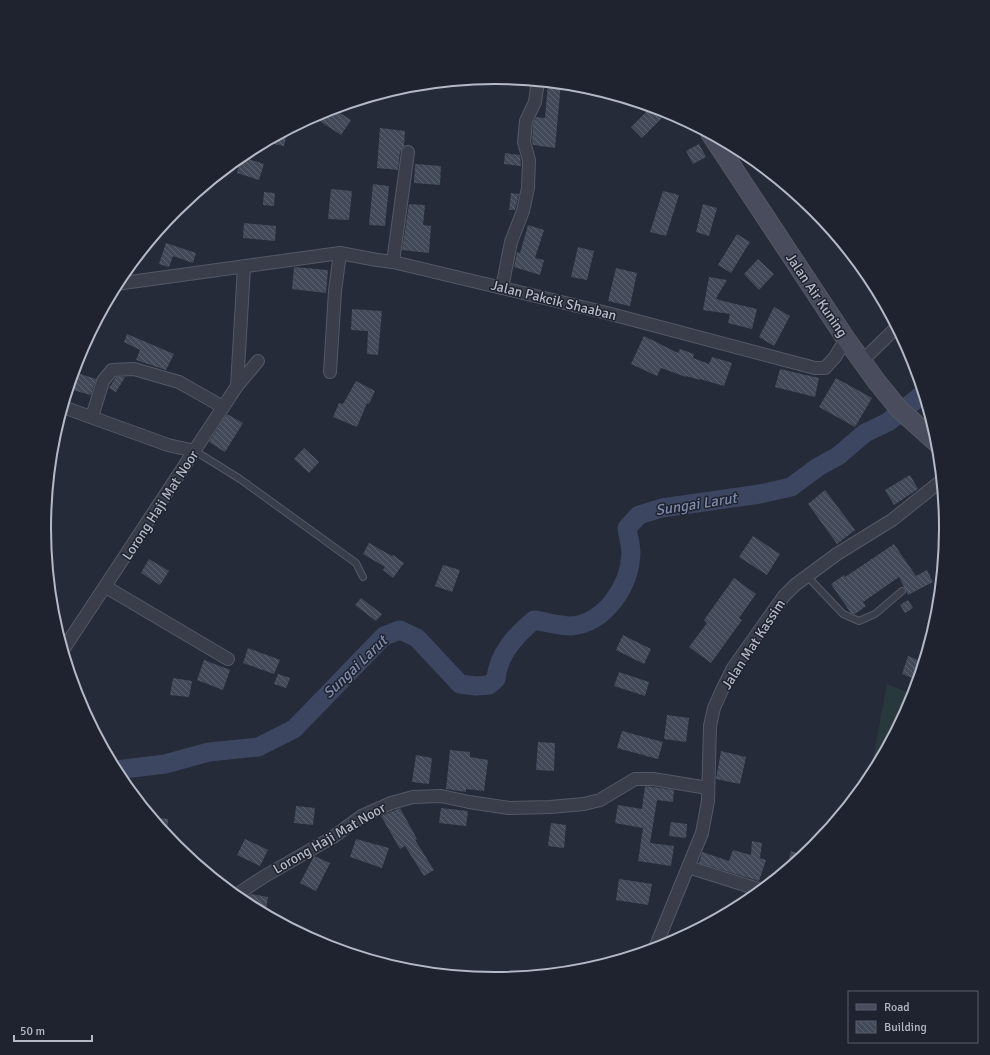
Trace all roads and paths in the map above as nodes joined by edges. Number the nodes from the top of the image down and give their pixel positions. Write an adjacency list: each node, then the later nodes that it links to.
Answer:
1 (537, 85): 8 (street)
2 (716, 143): 10 (main road, Jalan Air Kuning)
3 (408, 152): 5 (street)
4 (340, 253): 5 (street, Jalan Pakcik Shaaban); 6 (street, Jalan Pakcik Shaaban); 13 (street)
5 (393, 262): 8 (street, Jalan Pakcik Shaaban)
6 (244, 267): 7 (street, Jalan Pakcik Shaaban); 14 (street)
7 (125, 283)
8 (502, 288): 10 (street, Jalan Pakcik Shaaban)
9 (893, 330): 12 (street)
10 (846, 339): 12 (main road, Jalan Air Kuning)
11 (258, 361): 14 (street, Lorong Haji Mat Noor)
12 (862, 361): 18 (main road, Jalan Air Kuning)
13 (330, 372)
14 (237, 386): 15 (street, Lorong Haji Mat Noor)
15 (223, 407): 17 (street); 19 (street, Lorong Haji Mat Noor)
16 (67, 409): 17 (street)
17 (92, 417): 19 (street)
18 (929, 437)
19 (195, 451): 22 (lane); 23 (street, Lorong Haji Mat Noor)
20 (937, 485): 21 (street, Jalan Mat Kassim)
21 (806, 575): 24 (lane); 27 (street, Jalan Mat Kassim)
22 (363, 577)
23 (106, 587): 25 (street, Lorong Haji Mat Noor); 26 (street)
24 (902, 591)
25 (67, 644)
26 (228, 659)
27 (708, 788): 28 (street, Jalan Mat Kassim); 30 (street, Lorong Haji Mat Noor)
28 (688, 867): 29 (street); 31 (street, Jalan Mat Kassim)
29 (754, 888)
30 (241, 892)
31 (658, 941)

